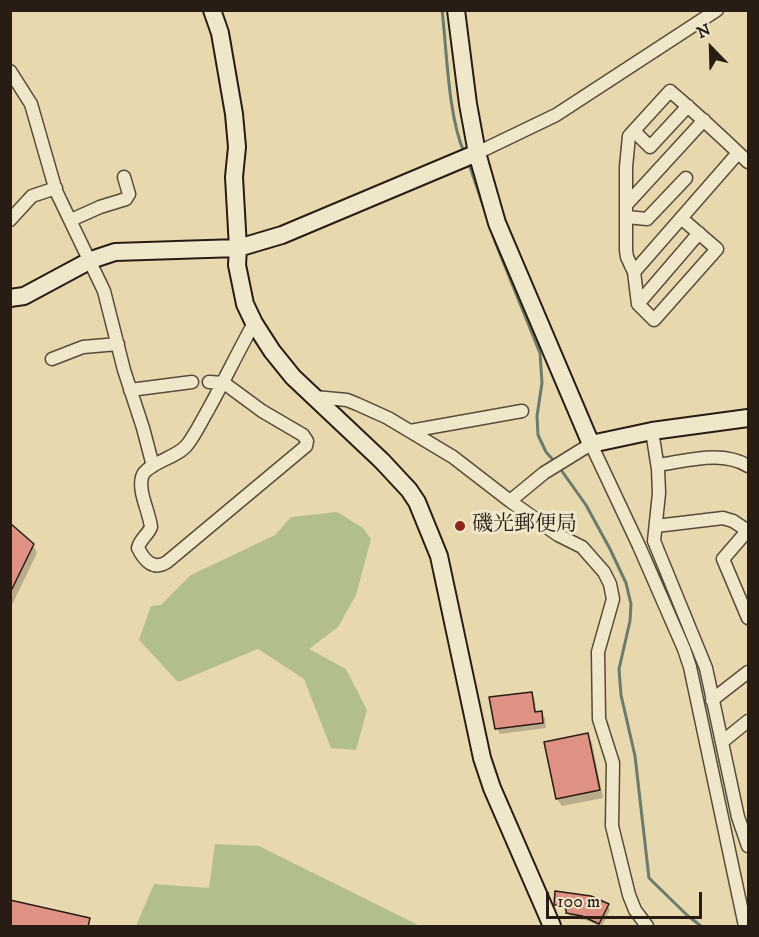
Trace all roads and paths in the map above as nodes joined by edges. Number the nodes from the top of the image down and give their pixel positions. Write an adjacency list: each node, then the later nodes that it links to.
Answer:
1 (212, 10): 20 (street)
2 (456, 10): 9 (street)
3 (717, 10): 9 (street)
4 (10, 71): 13 (street)
5 (688, 106): 6 (street); 7 (street); 7 (street)
6 (705, 120): 8 (street); 14 (street)
7 (633, 131): 14 (street)
8 (738, 153): 10 (street); 16 (street)
9 (471, 156): 20 (street); 37 (street)
10 (748, 162)
11 (124, 177): 18 (street)
12 (686, 178): 15 (street)
13 (56, 188): 17 (street); 18 (street)
14 (627, 204): 15 (street)
15 (627, 217): 22 (street)
16 (681, 218): 19 (street); 22 (street)
17 (10, 220)
18 (71, 220): 21 (street)
19 (699, 233): 24 (street); 24 (street)
20 (238, 248): 21 (street); 25 (street)
21 (91, 261): 23 (street); 26 (street)
22 (634, 272): 24 (street)
23 (10, 298)
24 (638, 304)
25 (254, 323): 30 (street); 32 (street)
26 (118, 344): 27 (street); 31 (street)
27 (52, 359)
28 (192, 382): 31 (street)
29 (209, 382): 30 (street)
30 (224, 383): 39 (street); 39 (street)
31 (130, 390): 39 (street)
32 (315, 397): 35 (street); 50 (street)
33 (522, 411): 35 (street)
34 (748, 418): 36 (street)
35 (410, 431): 41 (street)
36 (652, 431): 37 (street); 38 (street)
37 (591, 444): 41 (street); 52 (street)
38 (658, 465): 40 (street); 42 (street)
39 (153, 466)
40 (748, 466)
41 (510, 501): 51 (street)
42 (656, 526): 43 (street); 46 (street)
43 (748, 530): 44 (street)
44 (748, 618)
45 (748, 672): 46 (street)
46 (712, 700): 48 (street)
47 (748, 721): 48 (street)
48 (722, 742): 49 (street)
49 (748, 846)
50 (552, 927)
51 (647, 927)
52 (745, 927)

